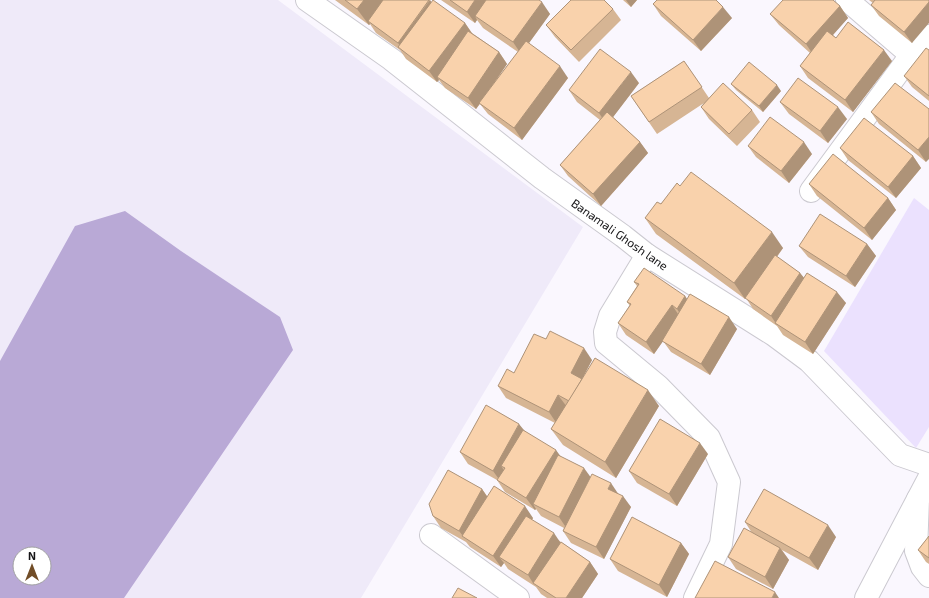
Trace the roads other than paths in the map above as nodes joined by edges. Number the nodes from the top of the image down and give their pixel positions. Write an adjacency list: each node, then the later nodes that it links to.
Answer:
1 (307, 0): 6 (street, Banamali Ghosh lane)
2 (848, 0): 4 (street)
3 (929, 36): 4 (street)
4 (911, 55): 5 (street)
5 (811, 191)
6 (647, 255): 7 (street, Banamali Ghosh lane); 13 (street)
7 (929, 466)
8 (929, 478): 9 (street)
9 (918, 499): 11 (street); 14 (street)
10 (431, 535): 12 (street)
11 (929, 576)
12 (518, 598)
13 (695, 598)
14 (866, 598)

